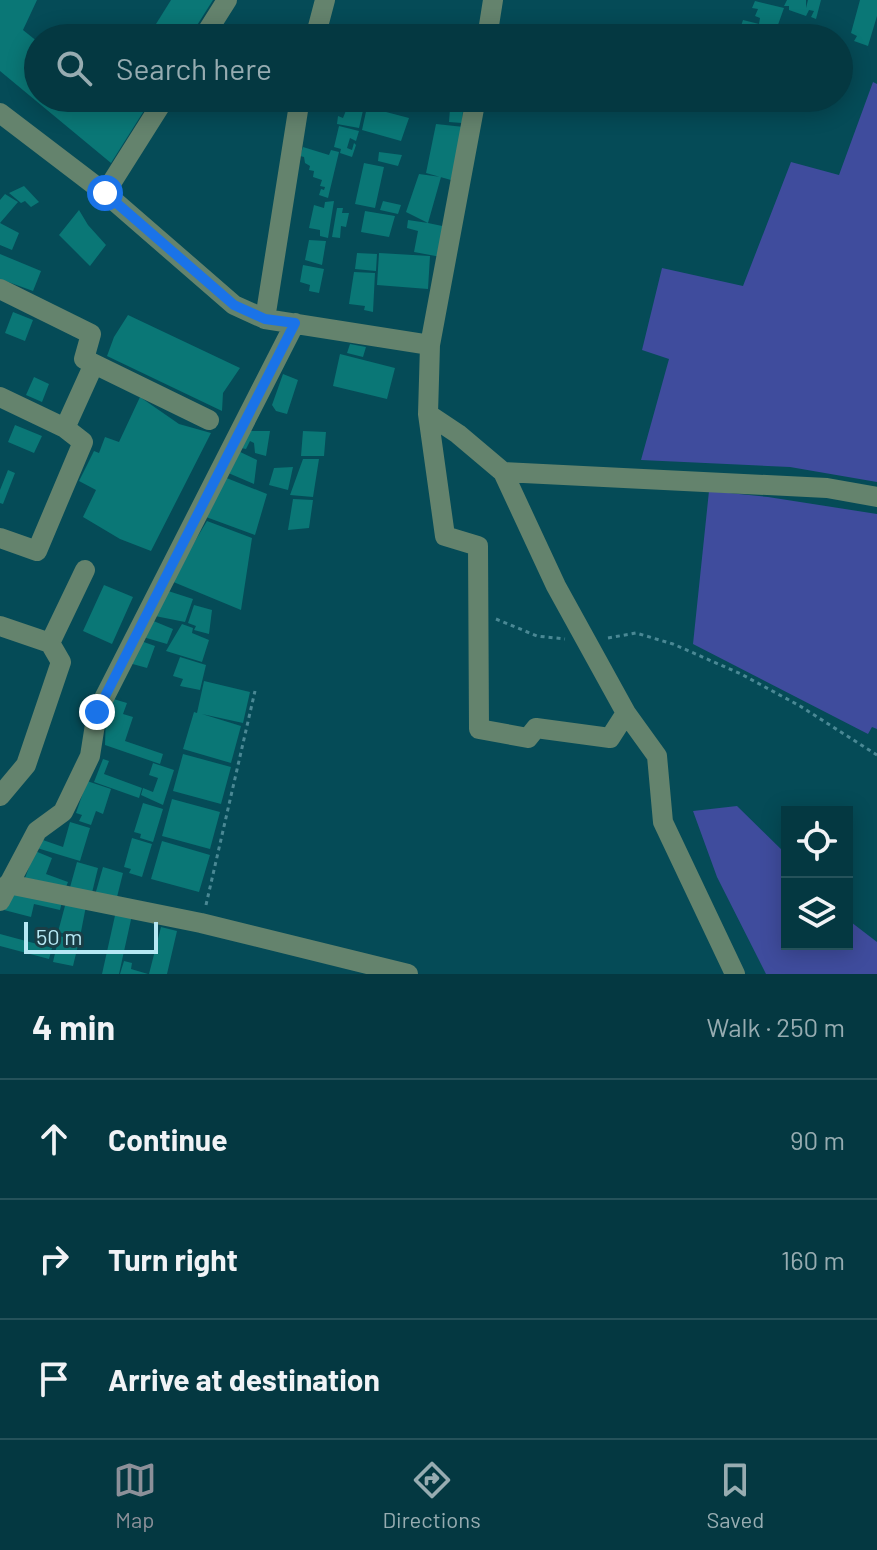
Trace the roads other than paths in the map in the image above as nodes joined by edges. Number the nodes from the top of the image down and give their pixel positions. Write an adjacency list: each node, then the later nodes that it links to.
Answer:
1 (227, 0): 4 (street)
2 (325, 0): 5 (street)
3 (493, 0): 6 (street)
4 (212, 24)
5 (319, 24)
6 (489, 24)
7 (156, 112): 11 (street)
8 (298, 112): 13 (street)
9 (473, 112): 15 (street)
10 (0, 113): 11 (street)
11 (105, 193): 13 (street)
12 (0, 289): 16 (street)
13 (265, 319): 14 (street)
14 (295, 323): 15 (street); 29 (street)
15 (430, 345): 18 (street)
16 (94, 364): 19 (street); 20 (street)
17 (0, 397): 20 (street)
18 (428, 414): 21 (street); 27 (street)
19 (209, 420)
20 (65, 428): 23 (street)
21 (503, 472): 22 (street); 27 (street)
22 (877, 497)
23 (0, 538)
24 (85, 570): 26 (street)
25 (0, 626): 26 (street)
26 (50, 643): 28 (street)
27 (626, 713): 31 (street)
28 (0, 796)
29 (4, 892): 30 (street)
30 (408, 974)
31 (735, 974)

